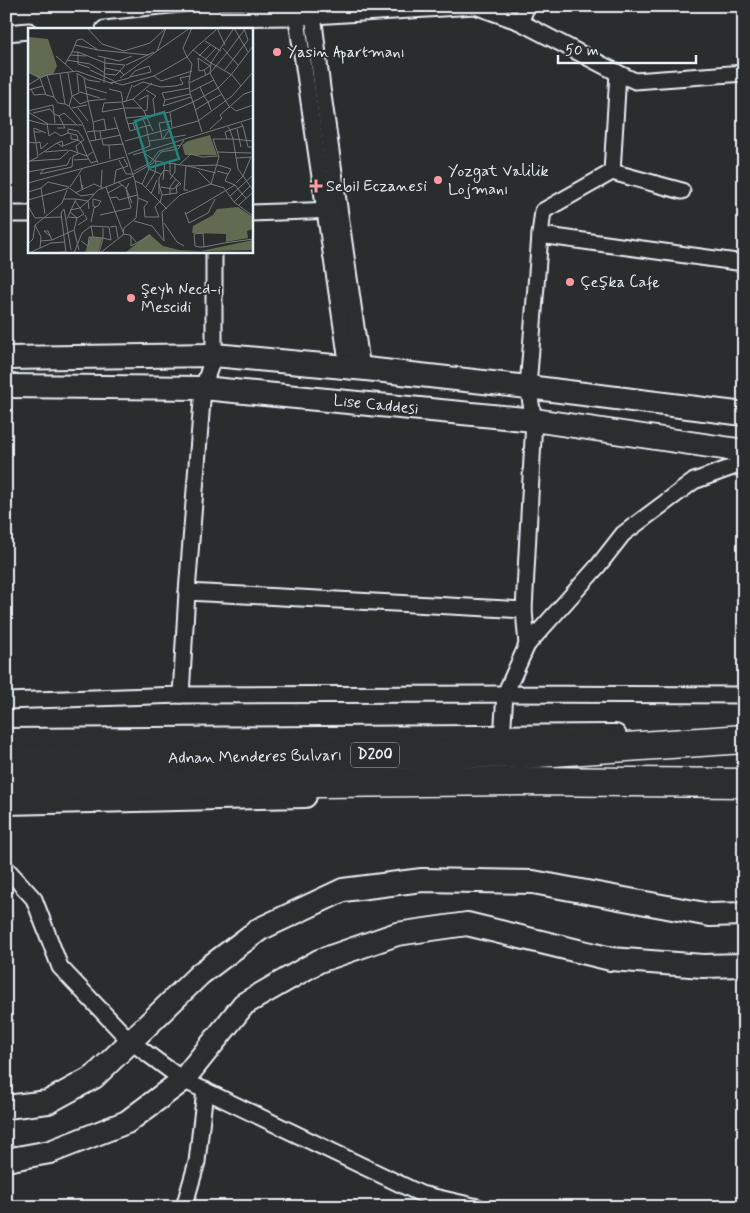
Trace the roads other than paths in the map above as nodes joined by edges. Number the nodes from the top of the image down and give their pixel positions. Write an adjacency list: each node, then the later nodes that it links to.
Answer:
1 (527, 6): 5 (street)
2 (312, 11): 3 (street); 5 (street); 13 (street)
3 (296, 12): 4 (street); 13 (street)
4 (210, 18): 6 (street)
5 (520, 22): 10 (street)
6 (114, 28)
7 (28, 31): 8 (street)
8 (6, 33)
9 (744, 72): 10 (street)
10 (618, 73): 11 (street)
11 (612, 172): 12 (street); 17 (street)
12 (682, 191)
13 (333, 211): 14 (street); 22 (street)
14 (252, 213)
15 (6, 214): 16 (street)
16 (28, 214)
17 (540, 235): 19 (street); 24 (street)
18 (214, 252): 20 (street)
19 (744, 263)
20 (214, 355): 21 (street); 22 (street); 25 (street)
21 (6, 358)
22 (355, 368): 24 (street)
23 (6, 386): 25 (street, Lise Caddesi)
24 (528, 387): 26 (street); 27 (street)
25 (203, 388): 27 (street, Lise Caddesi); 30 (street)
26 (744, 414)
27 (534, 420): 28 (street, Lise Caddesi); 31 (street)
28 (744, 451)
29 (744, 463): 32 (street)
30 (187, 592): 31 (street); 35 (street)
31 (524, 610): 32 (street)
32 (527, 645): 33 (street)
33 (505, 694): 34 (street); 35 (street); 38 (street)
34 (744, 695)
35 (181, 696): 36 (street)
36 (6, 701)
37 (744, 735): 38 (street)
38 (502, 737): 40 (street)
39 (744, 739): 41 (highway, Adnan Menderes Bulvarı / D200)
40 (6, 740)
41 (6, 760)
42 (744, 783): 43 (highway, Adnan Menderes Bulvarı / D200)
43 (6, 786)
44 (744, 787): 45 (street)
45 (6, 803)
46 (6, 868): 49 (street)
47 (744, 914): 49 (street)
48 (744, 965): 50 (street)
49 (130, 1041): 50 (street); 52 (street)
50 (183, 1080): 51 (street); 53 (street)
51 (205, 1090): 54 (street); 55 (street)
52 (6, 1107)
53 (6, 1160)
54 (418, 1200): 56 (street)
55 (184, 1207)
56 (478, 1207)

